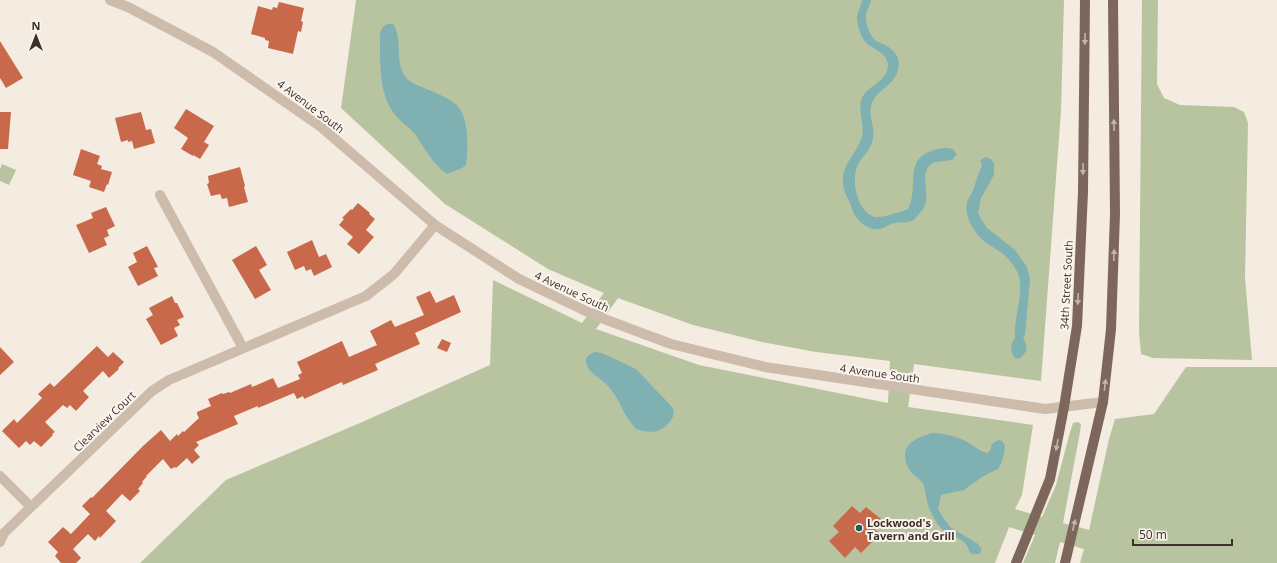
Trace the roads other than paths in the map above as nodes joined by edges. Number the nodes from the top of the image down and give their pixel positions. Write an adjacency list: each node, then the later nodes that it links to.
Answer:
1 (110, 0): 4 (street, 4 Avenue South)
2 (1085, 0): 9 (main road, 34th Street South, one-way to 9)
3 (1113, 0): 8 (main road, one-way to 3)
4 (130, 4): 6 (street, 4 Avenue South)
5 (160, 196): 7 (street)
6 (435, 225): 7 (street, Clearview Court); 9 (street, 4 Avenue South)
7 (243, 348): 11 (street, Clearview Court)
8 (1103, 402): 9 (street, 4 Avenue South); 14 (main road, one-way to 8)
9 (1064, 407): 13 (main road, 34th Street South, one-way to 13)
10 (0, 476): 11 (street)
11 (31, 507): 12 (street, Clearview Court)
12 (0, 542)
13 (1016, 563)
14 (1065, 563)

